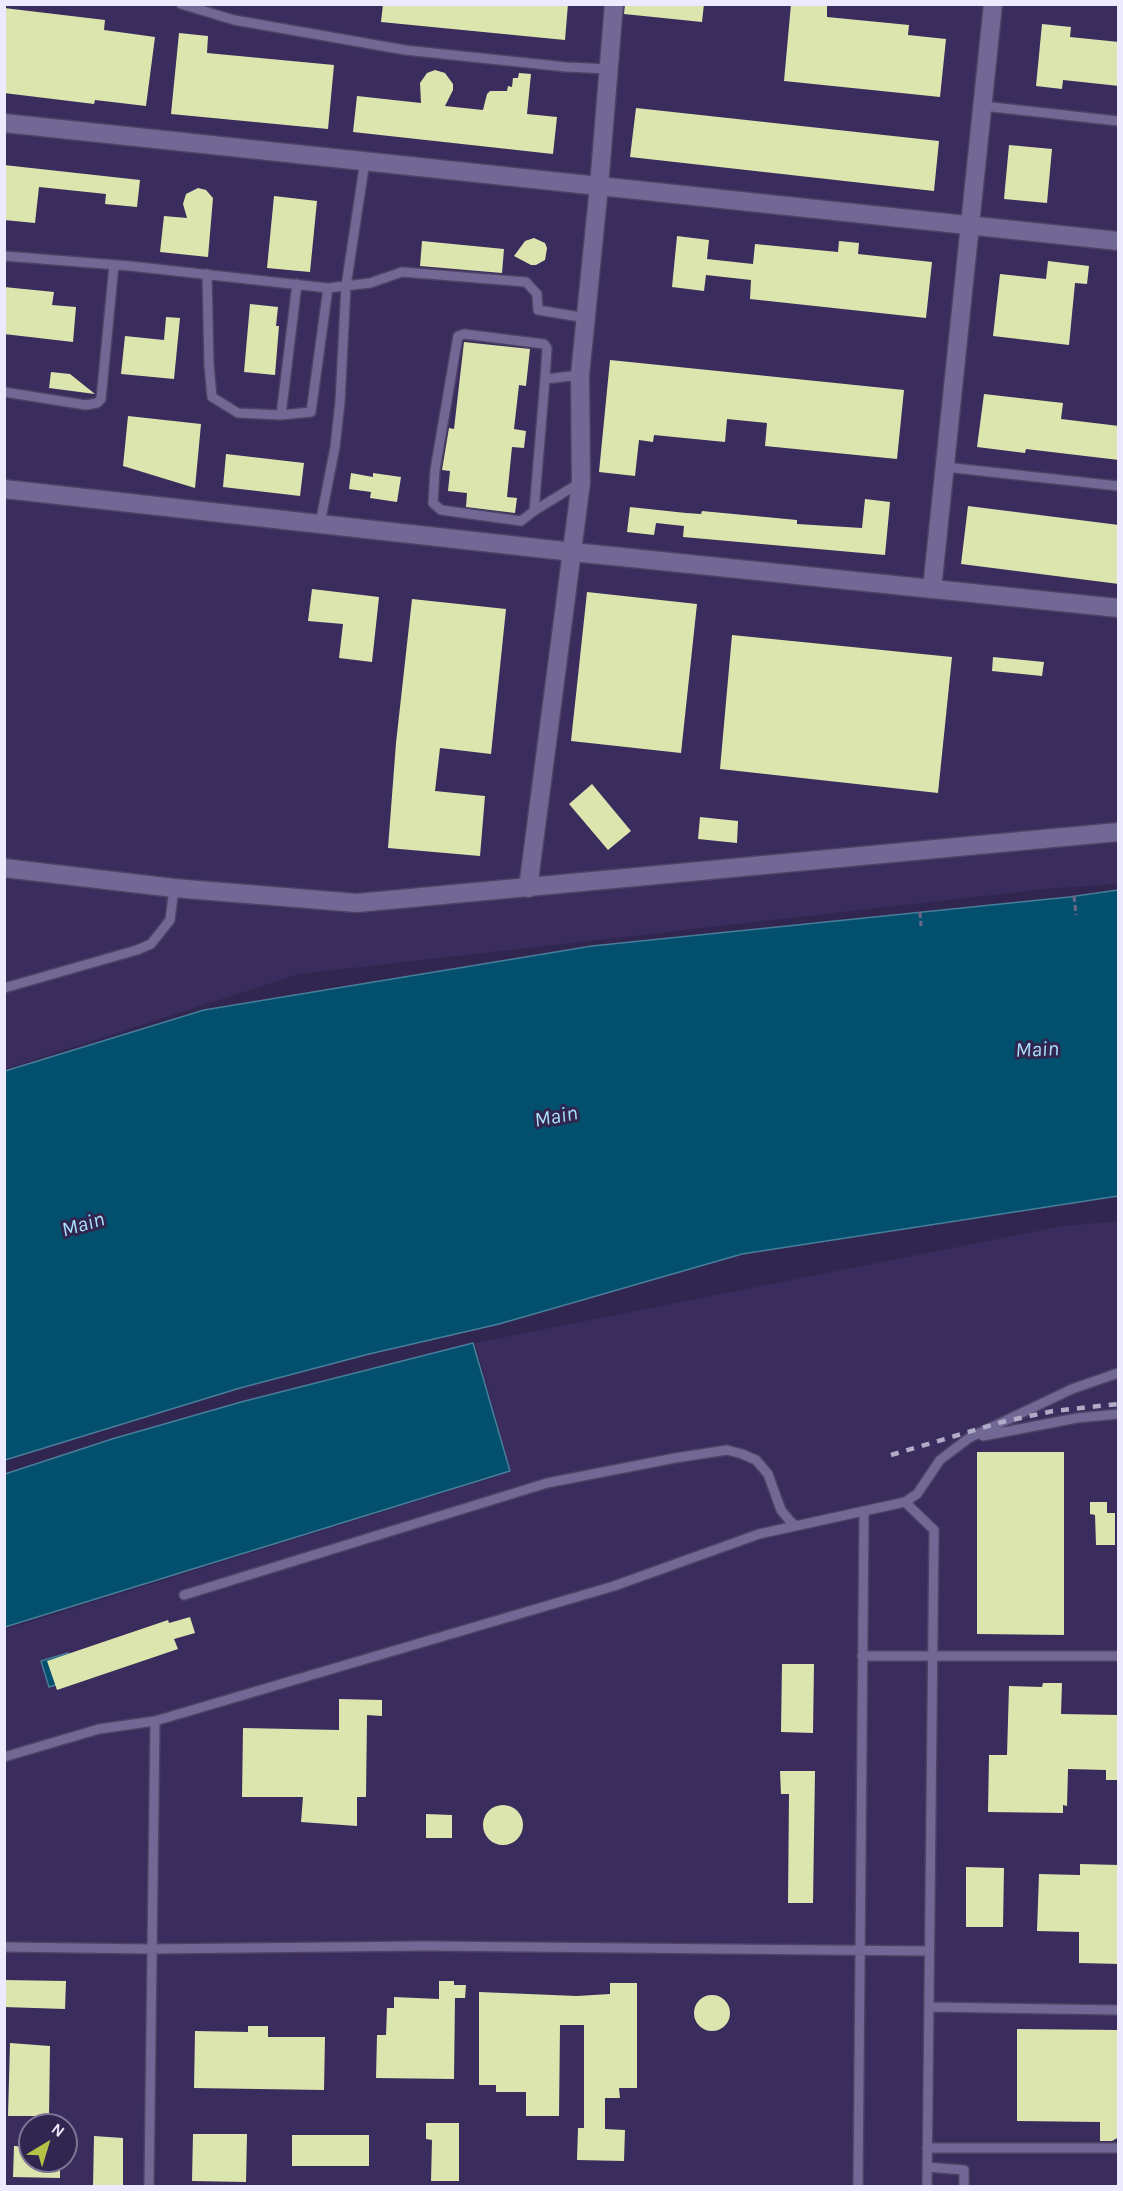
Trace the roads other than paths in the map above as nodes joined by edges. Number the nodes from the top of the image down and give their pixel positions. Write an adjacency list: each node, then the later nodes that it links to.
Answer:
1 (181, 4): 4 (lane)
2 (614, 4): 4 (street)
3 (993, 4): 5 (street)
4 (609, 69): 9 (street)
5 (983, 106): 6 (lane); 10 (street)
6 (1119, 121)
7 (4, 123): 8 (street)
8 (365, 161): 9 (street); 16 (lane)
9 (599, 186): 10 (street); 18 (street)
10 (972, 225): 11 (street); 23 (street)
11 (1119, 241)
12 (4, 256): 13 (lane)
13 (114, 265): 14 (lane); 21 (lane)
14 (207, 274): 15 (lane); 22 (lane)
15 (297, 284): 17 (lane); 22 (lane)
16 (346, 286): 17 (lane); 18 (lane); 28 (lane)
17 (328, 288): 22 (lane)
18 (586, 318): 19 (street)
19 (580, 375): 20 (lane); 24 (street)
20 (545, 379): 27 (lane); 27 (lane)
21 (4, 392)
22 (281, 415)
23 (945, 467): 25 (lane); 30 (street)
24 (581, 482): 27 (lane); 29 (street)
25 (1119, 486)
26 (4, 489): 28 (street)
27 (534, 511)
28 (320, 524): 29 (street)
29 (573, 552): 30 (street); 35 (street)
30 (932, 589): 31 (street)
31 (1119, 609)
32 (1119, 832): 35 (street)
33 (4, 868): 34 (street)
34 (174, 888): 35 (street); 36 (lane)
35 (528, 888)
36 (4, 988)
37 (1119, 1372): 39 (lane)
38 (1119, 1414): 39 (lane)
39 (969, 1438): 40 (lane)
40 (905, 1502): 41 (lane); 45 (lane)
41 (864, 1511): 42 (lane); 44 (lane)
42 (796, 1526): 43 (lane); 47 (lane)
43 (184, 1595)
44 (862, 1656): 45 (lane); 51 (lane)
45 (932, 1656): 46 (lane); 52 (lane)
46 (1119, 1656)
47 (155, 1721): 48 (lane); 50 (lane)
48 (4, 1756)
49 (4, 1947): 50 (lane)
50 (150, 1949): 51 (lane); 58 (lane)
51 (860, 1950): 52 (lane); 59 (lane)
52 (928, 1951): 53 (lane)
53 (929, 2007): 54 (lane); 55 (lane)
54 (1119, 2010)
55 (927, 2148): 56 (lane); 57 (lane)
56 (1119, 2148)
57 (927, 2167): 60 (lane); 61 (lane)
58 (149, 2187)
59 (858, 2187)
60 (927, 2187)
61 (964, 2187)

